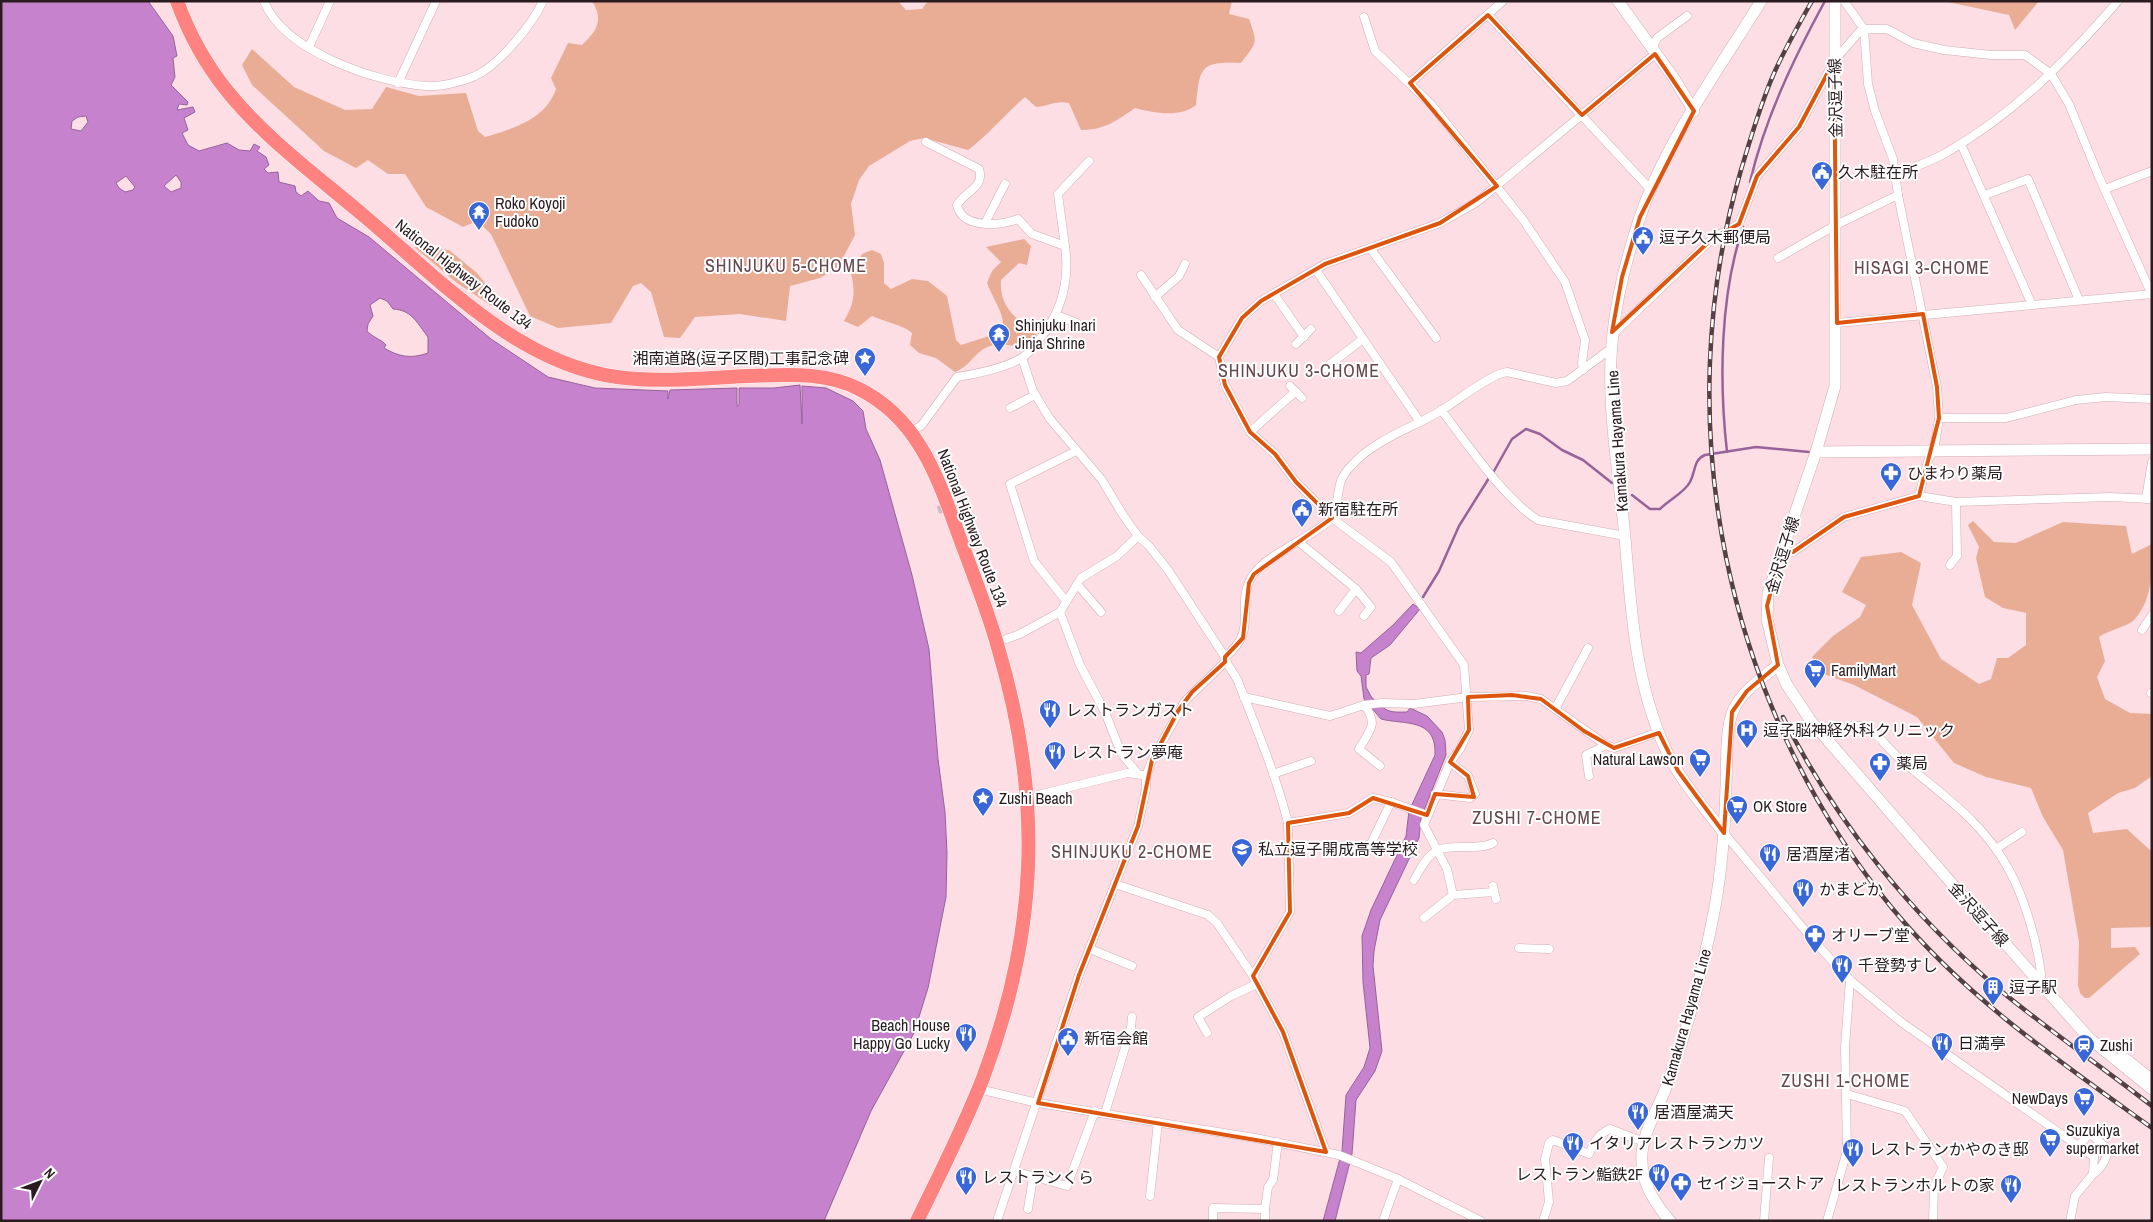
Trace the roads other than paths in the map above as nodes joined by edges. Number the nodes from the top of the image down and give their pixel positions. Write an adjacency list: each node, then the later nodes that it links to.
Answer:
1 (177, 1): 161 (highway, National Highway Route 134)
2 (264, 1): 16 (street)
3 (330, 1): 16 (street)
4 (436, 1): 20 (street)
5 (543, 1): 20 (street)
6 (1504, 1): 12 (street)
7 (1618, 1): 17 (main road)
8 (1761, 1): 22 (main road, Kamakura Hayama Line)
9 (1835, 1): 18 (main road, 金沢逗子線)
10 (1844, 1): 15 (street)
11 (2118, 1): 19 (street)
12 (1488, 15): 21 (street); 23 (street)
13 (1687, 16): 17 (street)
14 (1364, 17): 21 (street)
15 (1864, 29): 18 (street); 19 (street); 28 (street)
16 (309, 47): 20 (street)
17 (1654, 51): 22 (main road); 23 (street)
18 (1834, 61): 36 (main road, 金沢逗子線); 53 (street)
19 (2051, 74): 25 (street); 31 (street)
20 (398, 83)
21 (1410, 83): 30 (street)
22 (1694, 111): 32 (main road, Kamakura Hayama Line)
23 (1582, 116): 30 (street); 32 (street)
24 (926, 142): 35 (street)
25 (1961, 144): 28 (street); 34 (street)
26 (1089, 161): 37 (street)
27 (2152, 171): 31 (street)
28 (1896, 174): 33 (street)
29 (1004, 184): 35 (street)
30 (1497, 186): 38 (street); 62 (street)
31 (2105, 189): 44 (street)
32 (1651, 190): 53 (main road, Kamakura Hayama Line)
33 (1898, 195): 36 (street); 49 (street)
34 (1985, 195): 46 (street); 47 (street)
35 (985, 223): 37 (street)
36 (1836, 225): 39 (street); 51 (main road, 金沢逗子線)
37 (1065, 246): 48 (street)
38 (1370, 248): 41 (street); 55 (street)
39 (1778, 258)
40 (1185, 264): 45 (street)
41 (1316, 270): 43 (street); 56 (street)
42 (1141, 275): 45 (street)
43 (1274, 294): 54 (street); 59 (street)
44 (2152, 294): 46 (street)
45 (1155, 297): 59 (street)
46 (2079, 300): 47 (street)
47 (2032, 305): 49 (street)
48 (1056, 314): 50 (street); 60 (street)
49 (1923, 314): 51 (street); 68 (street)
50 (1077, 323)
51 (1837, 323): 74 (main road, 金沢逗子線)
52 (1311, 329): 54 (street)
53 (1613, 334): 58 (main road, Kamakura Hayama Line)
54 (1304, 337): 57 (street)
55 (1436, 338)
56 (1363, 339): 61 (street); 69 (street)
57 (1296, 344)
58 (1612, 348): 62 (street); 82 (main road, Kamakura Hayama Line)
59 (1219, 357): 71 (street)
60 (1022, 358): 63 (street); 70 (street)
61 (1325, 368)
62 (1583, 370): 67 (street)
63 (1034, 395): 66 (street); 73 (street)
64 (1302, 398): 71 (street)
65 (2152, 399): 68 (street)
66 (1010, 408)
67 (1441, 410): 69 (street); 82 (street)
68 (1939, 418): 75 (street)
69 (1420, 422): 80 (street)
70 (917, 428)
71 (1250, 432): 80 (street)
72 (2152, 449): 75 (main road)
73 (1076, 451): 81 (street); 88 (street)
74 (1816, 452): 75 (main road); 84 (main road, 金沢逗子線)
75 (1932, 452): 77 (street)
76 (2152, 462): 78 (street)
77 (1919, 496): 79 (street); 84 (street)
78 (2149, 499): 79 (street)
79 (1956, 502): 85 (street)
80 (1332, 518): 83 (street); 100 (street)
81 (1138, 536): 86 (street); 97 (street)
82 (1625, 536): 103 (main road, Kamakura Hayama Line)
83 (1299, 542): 87 (street); 97 (street)
84 (1781, 553): 98 (main road, 金沢逗子線)
85 (1950, 565)
86 (1077, 584): 88 (street); 91 (street)
87 (1356, 589): 89 (street); 92 (street)
88 (1066, 601): 90 (street)
89 (1339, 611)
90 (1060, 612): 95 (street); 110 (street)
91 (1101, 612)
92 (1364, 616)
93 (2152, 616): 94 (street)
94 (2142, 630)
95 (1006, 639)
96 (1588, 648): 102 (street)
97 (1225, 660): 99 (street); 110 (street)
98 (1778, 665): 104 (main road, 金沢逗子線); 118 (main road, Kamakura Hayama Line)
99 (1244, 697): 101 (street); 109 (street)
100 (1468, 697): 101 (street); 102 (street); 107 (street)
101 (1366, 704): 108 (street)
102 (1555, 709): 105 (street)
103 (1659, 732): 105 (street); 118 (main road, Kamakura Hayama Line)
104 (1827, 740): 120 (street); 134 (main road, 金沢逗子線)
105 (1606, 745): 111 (street)
106 (1311, 761): 109 (street)
107 (1450, 762): 112 (street); 112 (street)
108 (1380, 766)
109 (1274, 774): 116 (street)
110 (1142, 775): 113 (street); 124 (street)
111 (1588, 776)
112 (1435, 794): 115 (street)
113 (1038, 795)
114 (1391, 802): 115 (street); 116 (street); 122 (street)
115 (1425, 815): 121 (street)
116 (1288, 823): 132 (street)
117 (2022, 832): 120 (street)
118 (1724, 833): 133 (street); 147 (main road, Kamakura Hayama Line)
119 (1493, 843): 121 (street)
120 (1996, 849): 134 (street)
121 (1437, 851): 123 (street); 126 (street)
122 (1367, 852)
123 (1414, 880)
124 (1115, 884): 129 (street); 132 (street)
125 (1494, 892): 126 (street)
126 (1453, 894): 127 (street)
127 (1424, 918)
128 (1520, 948): 130 (street)
129 (1090, 949): 131 (street); 142 (street)
130 (1549, 949)
131 (1132, 966)
132 (1255, 980): 136 (street); 149 (street)
133 (1850, 980): 141 (street); 148 (street)
134 (2042, 985): 137 (main road, 金沢逗子線)
135 (1132, 1017): 144 (street)
136 (1207, 1033)
137 (2116, 1060): 138 (street); 139 (main road, 金沢逗子線)
138 (2152, 1078)
139 (2152, 1089)
140 (987, 1091): 142 (street)
141 (1847, 1094): 169 (street); 170 (street)
142 (1038, 1103): 143 (street); 153 (street)
143 (1095, 1111): 144 (street); 155 (street)
144 (1105, 1113): 145 (street)
145 (1158, 1122): 146 (street); 157 (street)
146 (1278, 1142): 149 (street); 159 (street)
147 (1644, 1142): 166 (street); 167 (main road, Kamakura Hayama Line)
148 (2081, 1148): 150 (street); 152 (street)
149 (1326, 1152): 156 (street)
150 (2105, 1156): 152 (street); 154 (street)
151 (1769, 1158): 168 (street)
152 (2094, 1158): 154 (street)
153 (1014, 1172): 155 (street); 162 (street)
154 (2093, 1174): 171 (street)
155 (1033, 1177): 158 (street)
156 (1398, 1179): 164 (street); 165 (street)
157 (1150, 1196)
158 (1028, 1209)
159 (1265, 1209): 160 (street); 163 (street)
160 (1213, 1220)
161 (917, 1221)
162 (997, 1221)
163 (1265, 1221)
164 (1383, 1221)
165 (1480, 1221)
166 (1542, 1221)
167 (1670, 1221)
168 (1764, 1221)
169 (1827, 1221)
170 (1932, 1221)
171 (2070, 1221)

